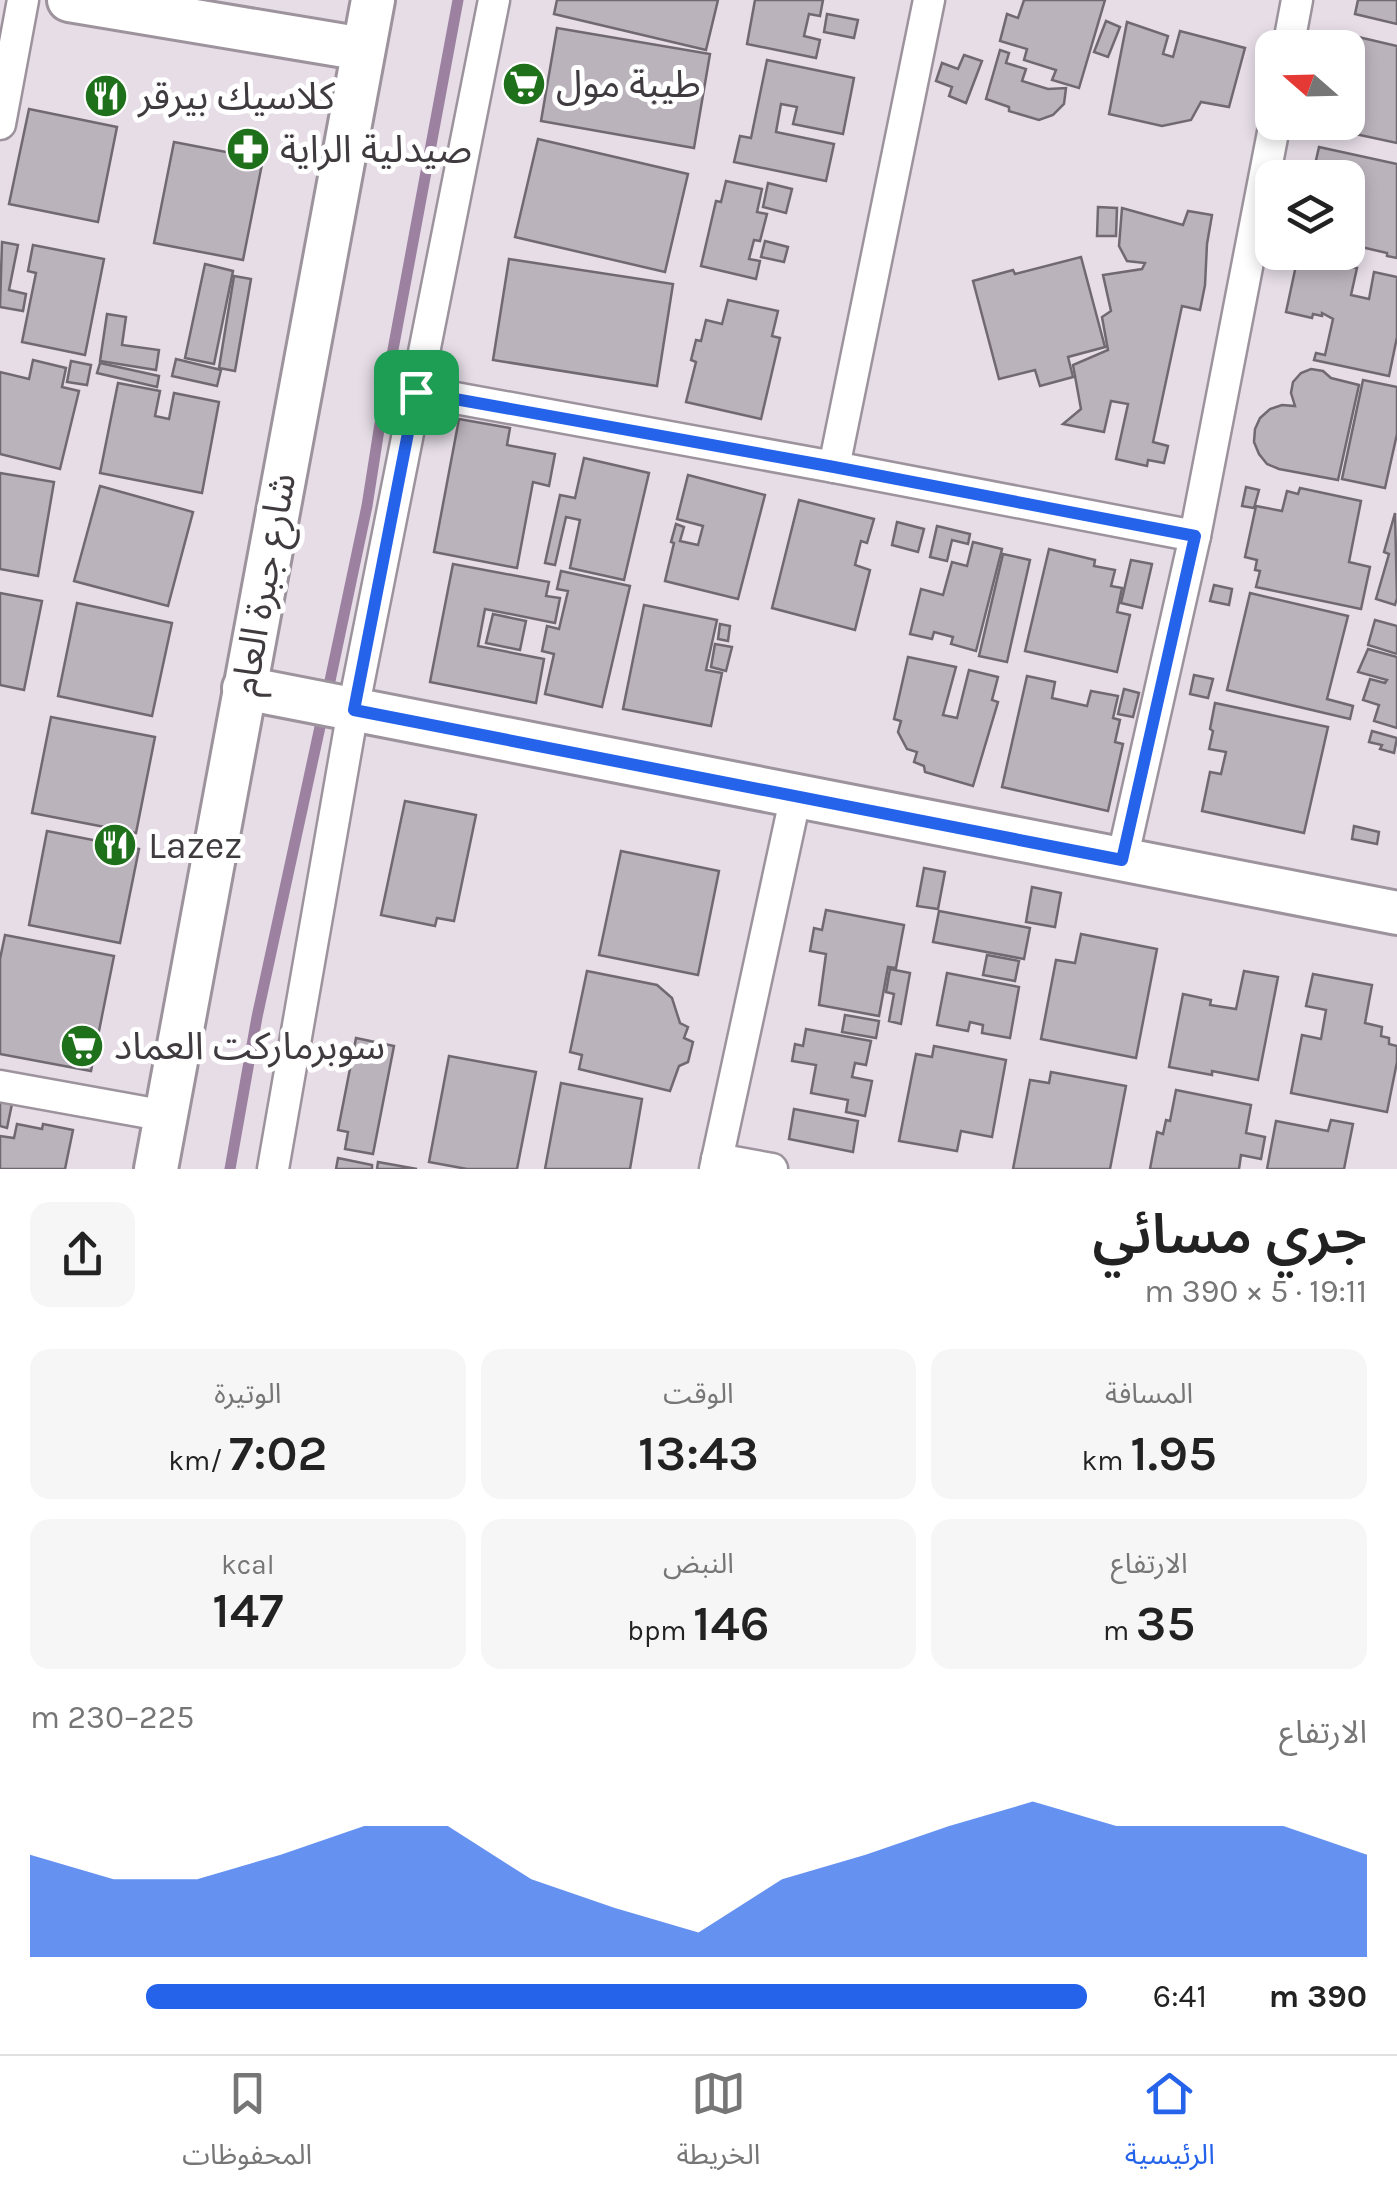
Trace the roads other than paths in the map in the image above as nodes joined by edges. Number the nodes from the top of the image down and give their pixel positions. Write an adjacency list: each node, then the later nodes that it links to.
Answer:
1 (22, 0): 9 (street)
2 (69, 0): 8 (street)
3 (373, 0): 8 (street, شارع جبرة العام)
4 (494, 0): 11 (street)
5 (929, 0): 12 (street)
6 (1297, 0): 7 (street)
7 (1291, 30)
8 (363, 50): 14 (street, شارع جبرة العام)
9 (0, 124)
10 (1271, 140): 13 (street)
11 (416, 392): 12 (street); 15 (street)
12 (834, 467): 13 (street)
13 (1195, 536): 17 (street)
14 (244, 688): 15 (street); 20 (street, شارع جبرة العام)
15 (354, 710): 16 (street); 23 (street)
16 (796, 796): 17 (street); 21 (street)
17 (1122, 860): 18 (street)
18 (1397, 912)
19 (0, 1086): 20 (street)
20 (166, 1116): 22 (street, شارع جبرة العام)
21 (716, 1164): 24 (street)
22 (156, 1169)
23 (273, 1169)
24 (772, 1169)

